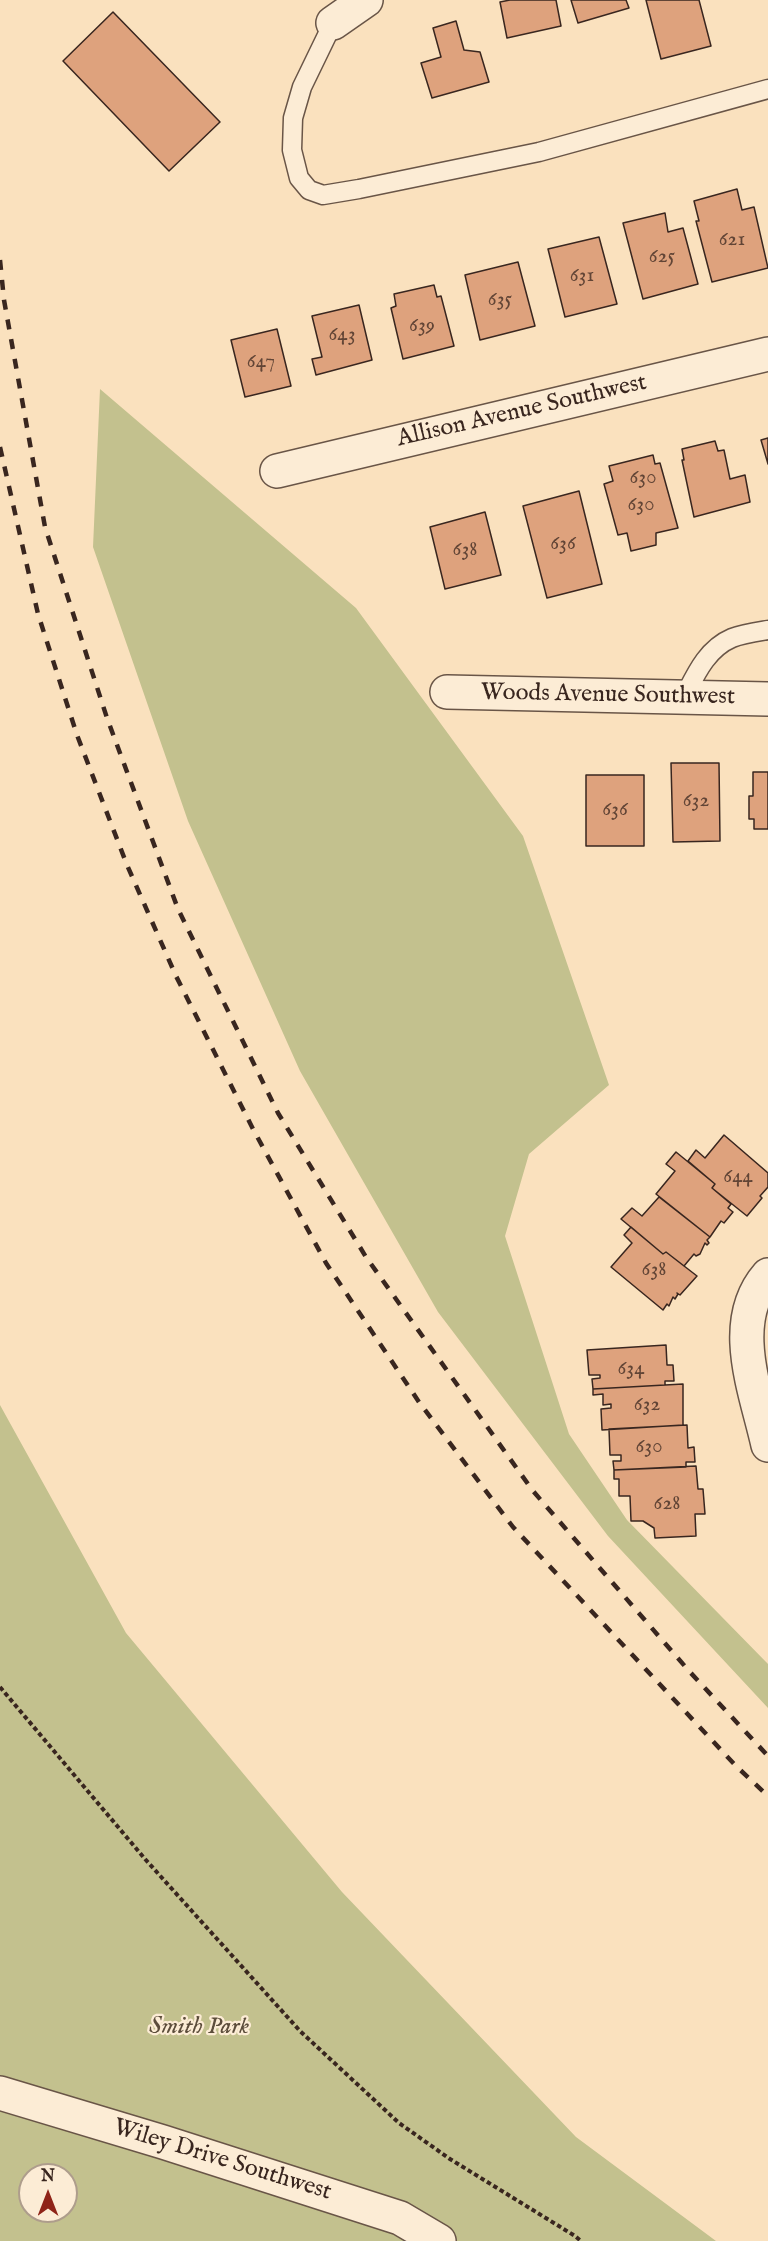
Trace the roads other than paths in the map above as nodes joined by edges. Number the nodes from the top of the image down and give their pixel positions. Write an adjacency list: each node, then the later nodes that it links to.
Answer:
1 (366, 0): 2 (street)
2 (333, 23): 3 (lane)
3 (768, 89)
4 (768, 354): 5 (street, Allison Avenue Southwest)
5 (277, 471)
6 (768, 630): 8 (lane)
7 (447, 692): 8 (street, Woods Avenue Southwest)
8 (683, 699): 9 (street, Woods Avenue Southwest)
9 (768, 699)
10 (768, 1275): 11 (street)
11 (768, 1445)
12 (0, 2093): 13 (street, Wiley Drive Southwest)
13 (439, 2241)

